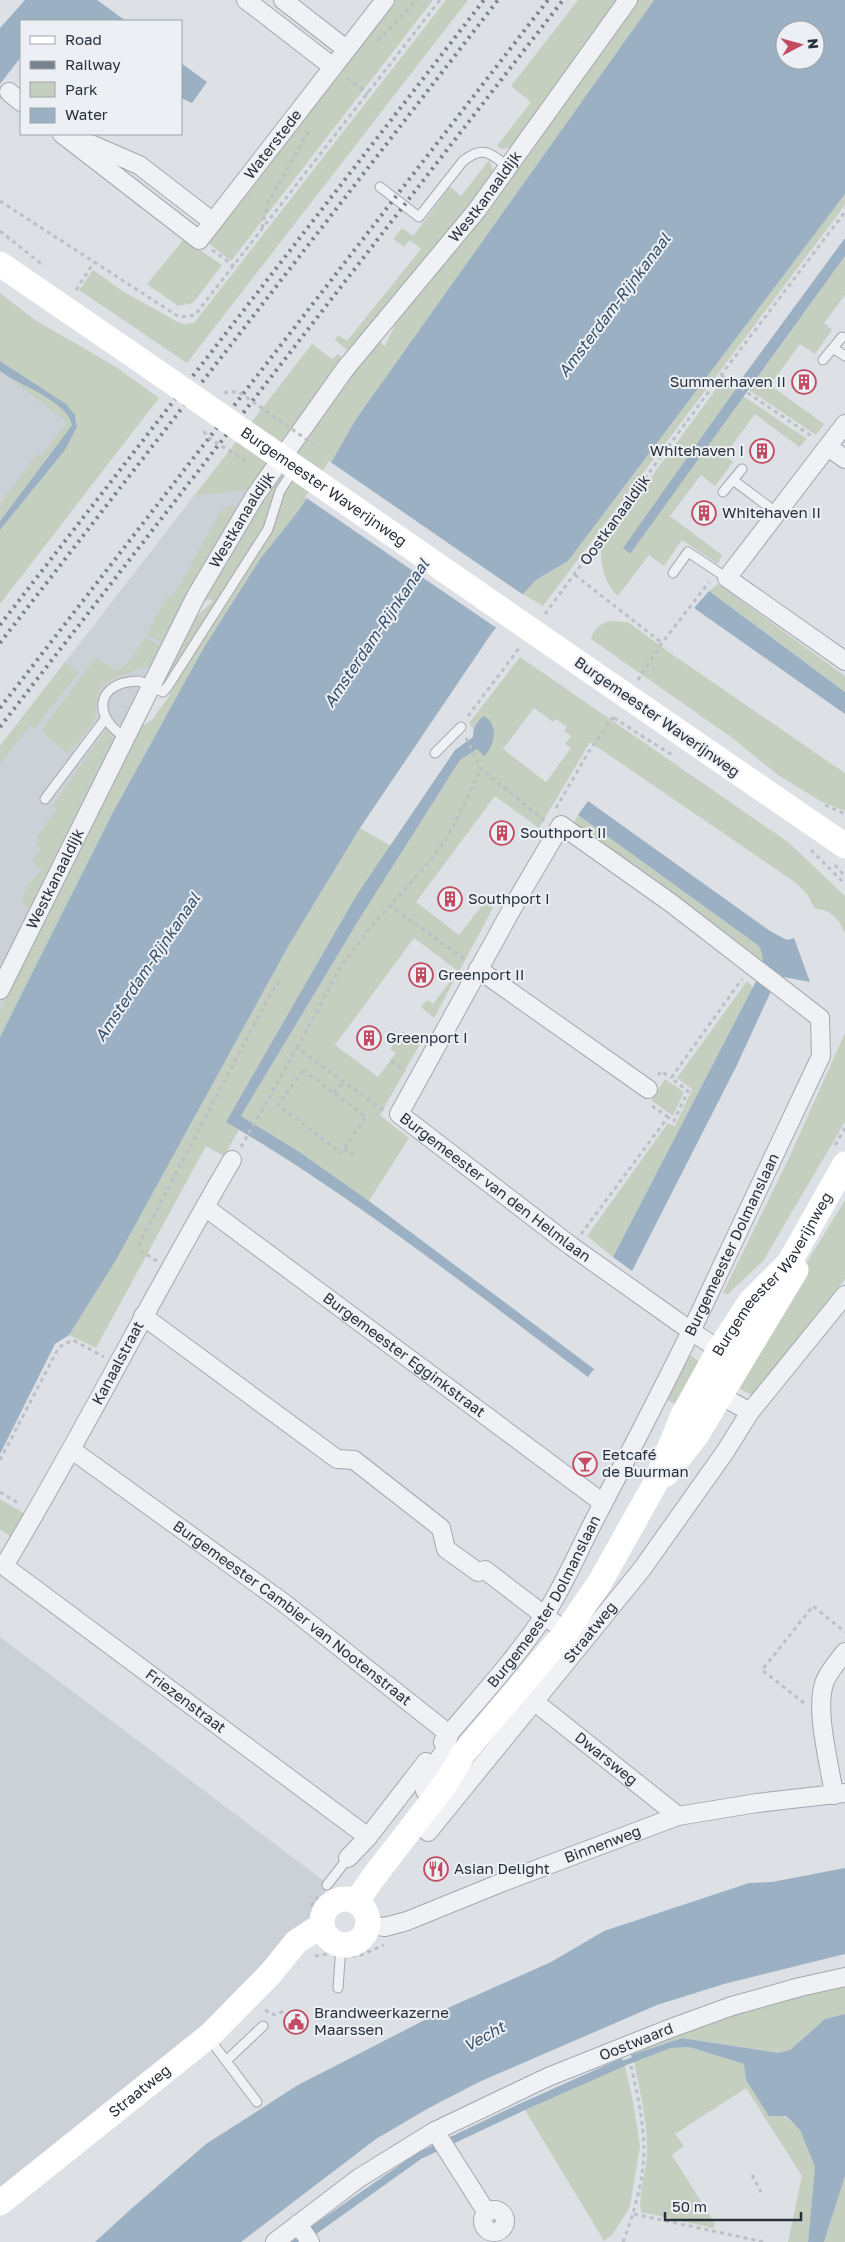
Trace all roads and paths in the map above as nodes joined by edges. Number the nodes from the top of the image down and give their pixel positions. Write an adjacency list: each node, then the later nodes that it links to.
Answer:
1 (246, 0): 9 (street)
2 (284, 0): 7 (street)
3 (385, 0): 7 (street, Waterstede)
4 (417, 0): 6 (path)
5 (628, 0): 15 (street, Westkanaaldijk)
6 (376, 42)
7 (346, 49): 9 (street, Waterstede)
8 (352, 70): 9 (path)
9 (339, 72): 10 (path); 11 (path); 18 (street, Waterstede)
10 (341, 82)
11 (368, 94)
12 (312, 126): 20 (path)
13 (63, 135): 21 (street)
14 (69, 135): 18 (street)
15 (508, 167): 16 (lane); 50 (street, Westkanaaldijk)
16 (380, 188)
17 (845, 212): 31 (path, Oostkanaaldijk)
18 (213, 222): 21 (street, Waterstede)
19 (0, 231): 24 (path)
20 (261, 231)
21 (199, 240): 25 (path)
22 (94, 262): 26 (path)
23 (0, 264): 37 (main road, Burgemeester Waverijnweg, bridge)
24 (44, 266)
25 (234, 266)
26 (68, 284)
27 (842, 337): 28 (lane)
28 (833, 348): 29 (lane); 30 (lane)
29 (845, 356)
30 (823, 360)
31 (722, 375): 35 (path); 43 (path, Oostkanaaldijk)
32 (222, 398): 34 (path, bridge)
33 (845, 424): 35 (street)
34 (314, 444)
35 (828, 447): 36 (street); 41 (street)
36 (845, 459)
37 (296, 468): 50 (lane, bridge); 59 (main road, Burgemeester Waverijnweg, bridge)
38 (742, 468): 39 (lane)
39 (732, 480): 40 (lane); 41 (lane)
40 (723, 492)
41 (777, 513): 44 (street)
42 (673, 573): 44 (lane)
43 (575, 575): 45 (path, Oostkanaaldijk); 46 (path)
44 (722, 575): 46 (path); 48 (street)
45 (545, 615)
46 (662, 643): 49 (path)
47 (521, 647): 53 (path)
48 (845, 661)
49 (639, 678)
50 (160, 686): 52 (lane); 54 (street, Westkanaaldijk)
51 (616, 712): 58 (path)
52 (106, 718): 54 (lane); 57 (lane)
53 (462, 729): 55 (lane); 56 (path)
54 (126, 737): 64 (street, Westkanaaldijk)
55 (435, 752)
56 (481, 769): 58 (path); 60 (path)
57 (45, 799)
58 (555, 827): 61 (street, Burgemeester Dolmanslaan); 62 (street, Burgemeester van den Helmlaan)
59 (845, 846)
60 (390, 905): 62 (path); 65 (path)
61 (754, 966): 77 (path); 81 (street, Burgemeester Dolmanslaan)
62 (478, 969): 67 (street); 69 (street, Burgemeester van den Helmlaan)
63 (281, 977): 78 (path)
64 (0, 990)
65 (297, 1048): 66 (path); 70 (path)
66 (343, 1082): 68 (path); 69 (path)
67 (648, 1090)
68 (334, 1093): 71 (path); 71 (path)
69 (399, 1114): 77 (street, Burgemeester van den Helmlaan)
70 (245, 1138)
71 (344, 1148): 72 (path)
72 (354, 1155)
73 (232, 1160): 76 (street, Kanaalstraat)
74 (845, 1164): 82 (main road, Burgemeester Waverijnweg)
75 (845, 1186): 83 (main road, Burgemeester Waverijnweg)
76 (205, 1207): 80 (street, Kanaalstraat); 90 (street, Burgemeester Egginkstraat)
77 (571, 1246): 81 (street, Burgemeester van den Helmlaan)
78 (141, 1251)
79 (845, 1295): 86 (street, Straatweg)
80 (143, 1316): 84 (street, Kanaalstraat); 93 (street, Straatweg)
81 (691, 1331): 82 (street, Burgemeester van den Helmlaan); 90 (street, Burgemeester Dolmanslaan)
82 (719, 1350): 83 (street, Burgemeester van den Helmlaan); 85 (main road, Burgemeester Waverijnweg)
83 (741, 1362): 85 (main road, Burgemeester Waverijnweg)
84 (117, 1365): 87 (street, Kanaalstraat); 88 (path)
85 (710, 1389): 86 (street); 94 (main road, Straatweg)
86 (750, 1412): 97 (street, Straatweg)
87 (72, 1450): 91 (street, Kanaalstraat); 99 (street, Burgemeester Cambier van Nootenstraat)
88 (0, 1460)
89 (0, 1492): 91 (path)
90 (603, 1503): 93 (street, Burgemeester Dolmanslaan)
91 (36, 1513): 92 (street, Kanaalstraat)
92 (4, 1566): 105 (street, Friezenstraat)
93 (545, 1614): 94 (street, Straatweg); 99 (street, Burgemeester Dolmanslaan)
94 (566, 1632): 100 (main road, Straatweg)
95 (845, 1632): 98 (path)
96 (845, 1652): 98 (street)
97 (535, 1702): 103 (street, Dwarsweg); 104 (street, Straatweg)
98 (822, 1717): 102 (street)
99 (449, 1734): 101 (street, Straatweg)
100 (463, 1754): 101 (main road, Straatweg); 104 (main road, Straatweg)
101 (414, 1791): 105 (street); 107 (main road, Straatweg)
102 (840, 1794): 103 (street, Binnenweg)
103 (678, 1816): 108 (street, Binnenweg)
104 (415, 1821): 107 (main road, Straatweg)
105 (368, 1837): 106 (street)
106 (348, 1858): 107 (lane)
107 (342, 1895): 108 (main road); 109 (main road)
108 (368, 1925): 109 (main road)
109 (331, 1937): 111 (lane); 115 (main road, Straatweg)
110 (845, 1977): 116 (street, Oostwaard)
111 (338, 1988)
112 (262, 2008): 113 (path)
113 (284, 2011)
114 (263, 2026): 117 (lane)
115 (210, 2035): 117 (lane); 122 (main road, Straatweg)
116 (626, 2047): 119 (street, Oostwaard); 124 (path)
117 (226, 2060): 118 (lane)
118 (257, 2102)
119 (437, 2135): 123 (street); 125 (street, Oostwaard)
120 (752, 2175): 121 (path)
121 (761, 2192)
122 (0, 2203)
123 (488, 2212)
124 (634, 2214): 127 (path); 128 (path)
125 (303, 2232): 126 (street, Oostwaard)
126 (275, 2242)
127 (624, 2242)
128 (764, 2242)

